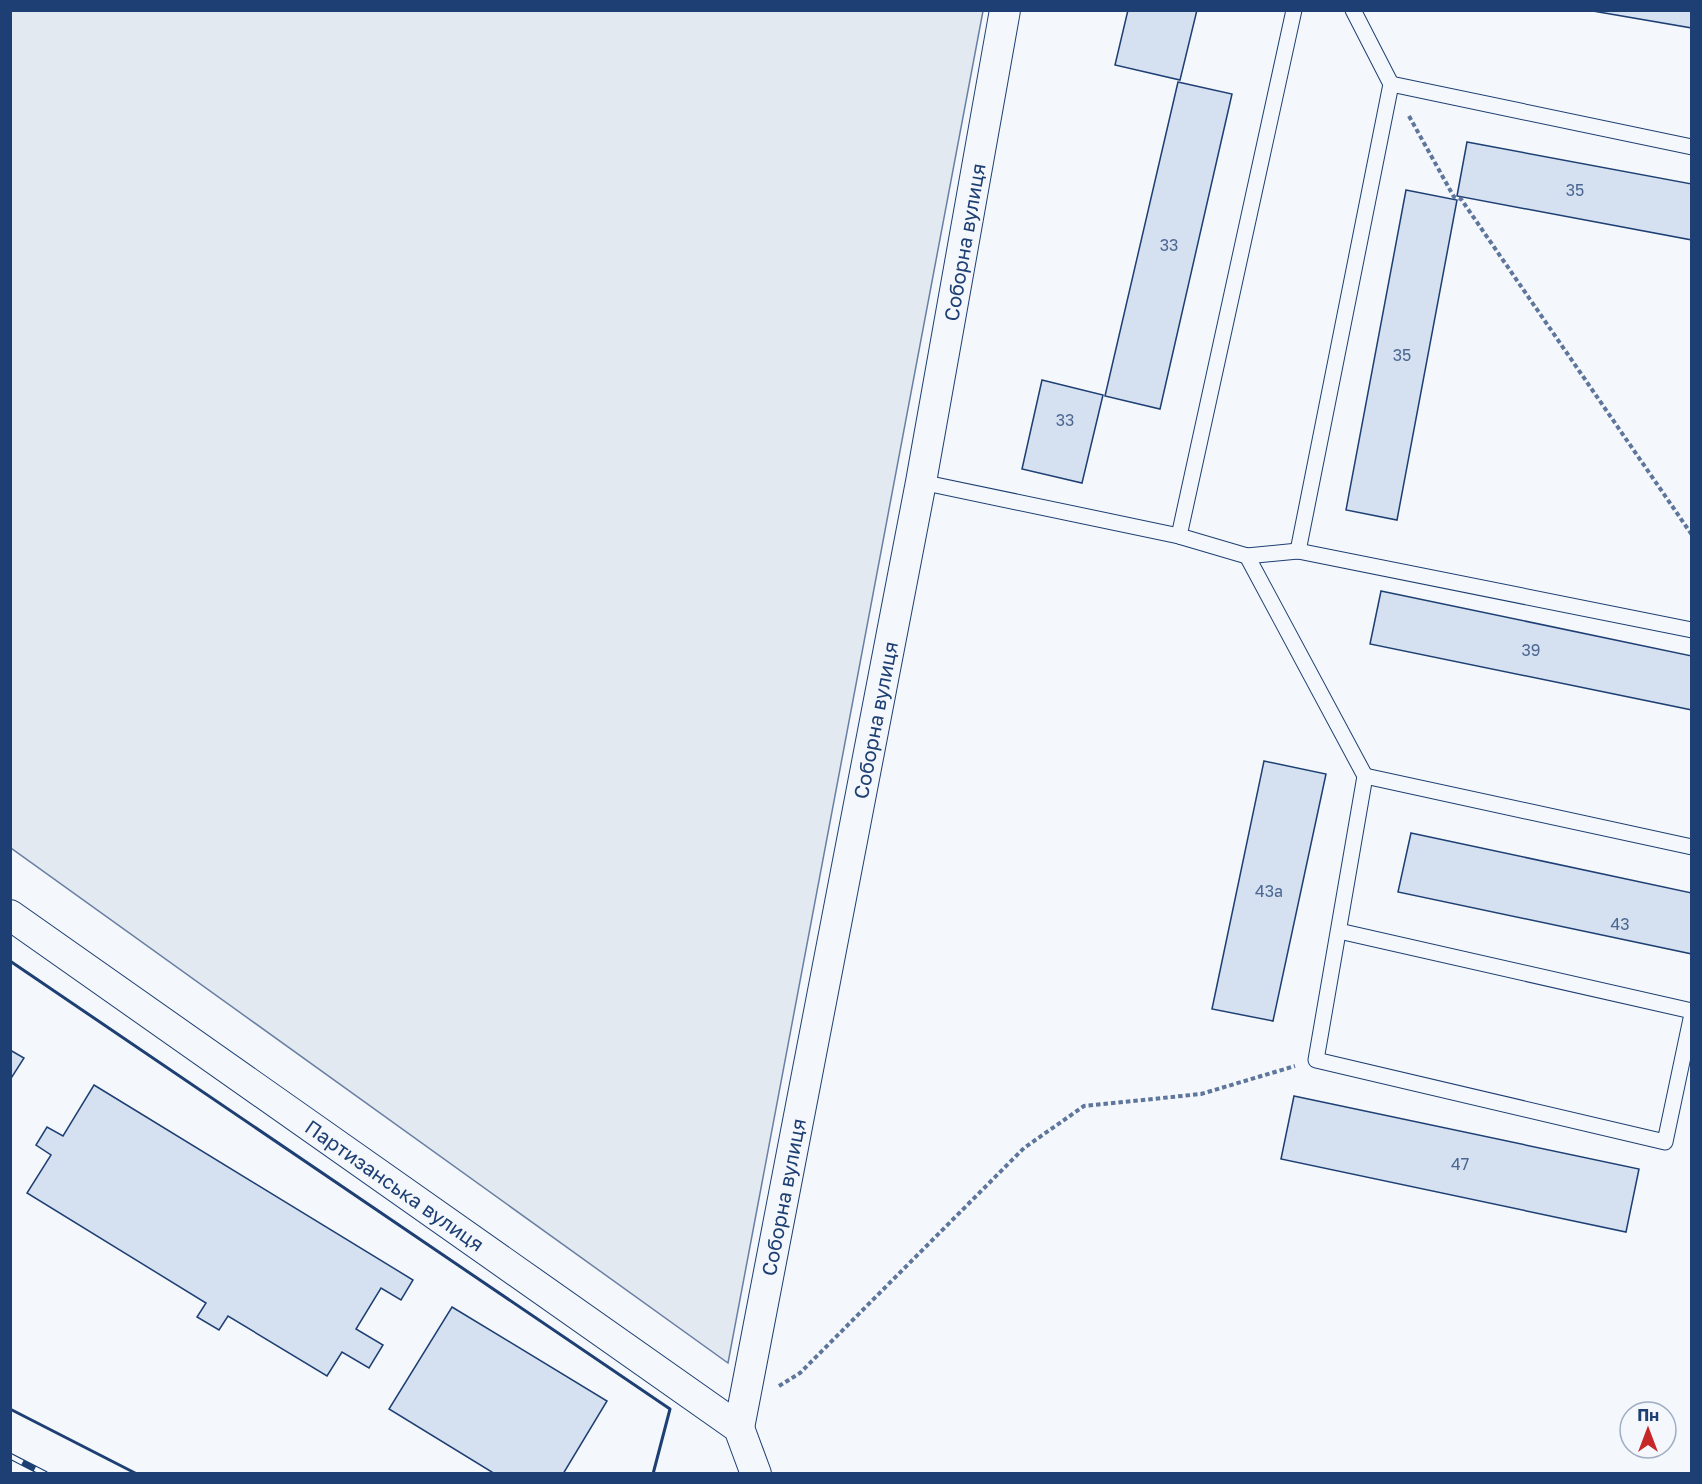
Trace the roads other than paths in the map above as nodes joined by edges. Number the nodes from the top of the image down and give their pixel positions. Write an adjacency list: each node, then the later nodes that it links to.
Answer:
1 (1005, 10): 6 (street, Соборна вулиця)
2 (1294, 10): 7 (lane)
3 (1353, 10): 4 (lane)
4 (1391, 84): 5 (lane); 8 (lane)
5 (1692, 147)
6 (921, 482): 7 (lane); 16 (street, Соборна вулиця)
7 (1179, 537): 9 (lane)
8 (1298, 551): 9 (lane); 10 (lane)
9 (1247, 556): 11 (lane)
10 (1692, 630)
11 (1365, 776): 12 (lane); 14 (lane)
12 (1692, 847)
13 (10, 915): 16 (street, Партизанська вулиця)
14 (1339, 931): 15 (lane); 15 (lane)
15 (1692, 1012)
16 (741, 1417): 17 (street)
17 (756, 1473)

